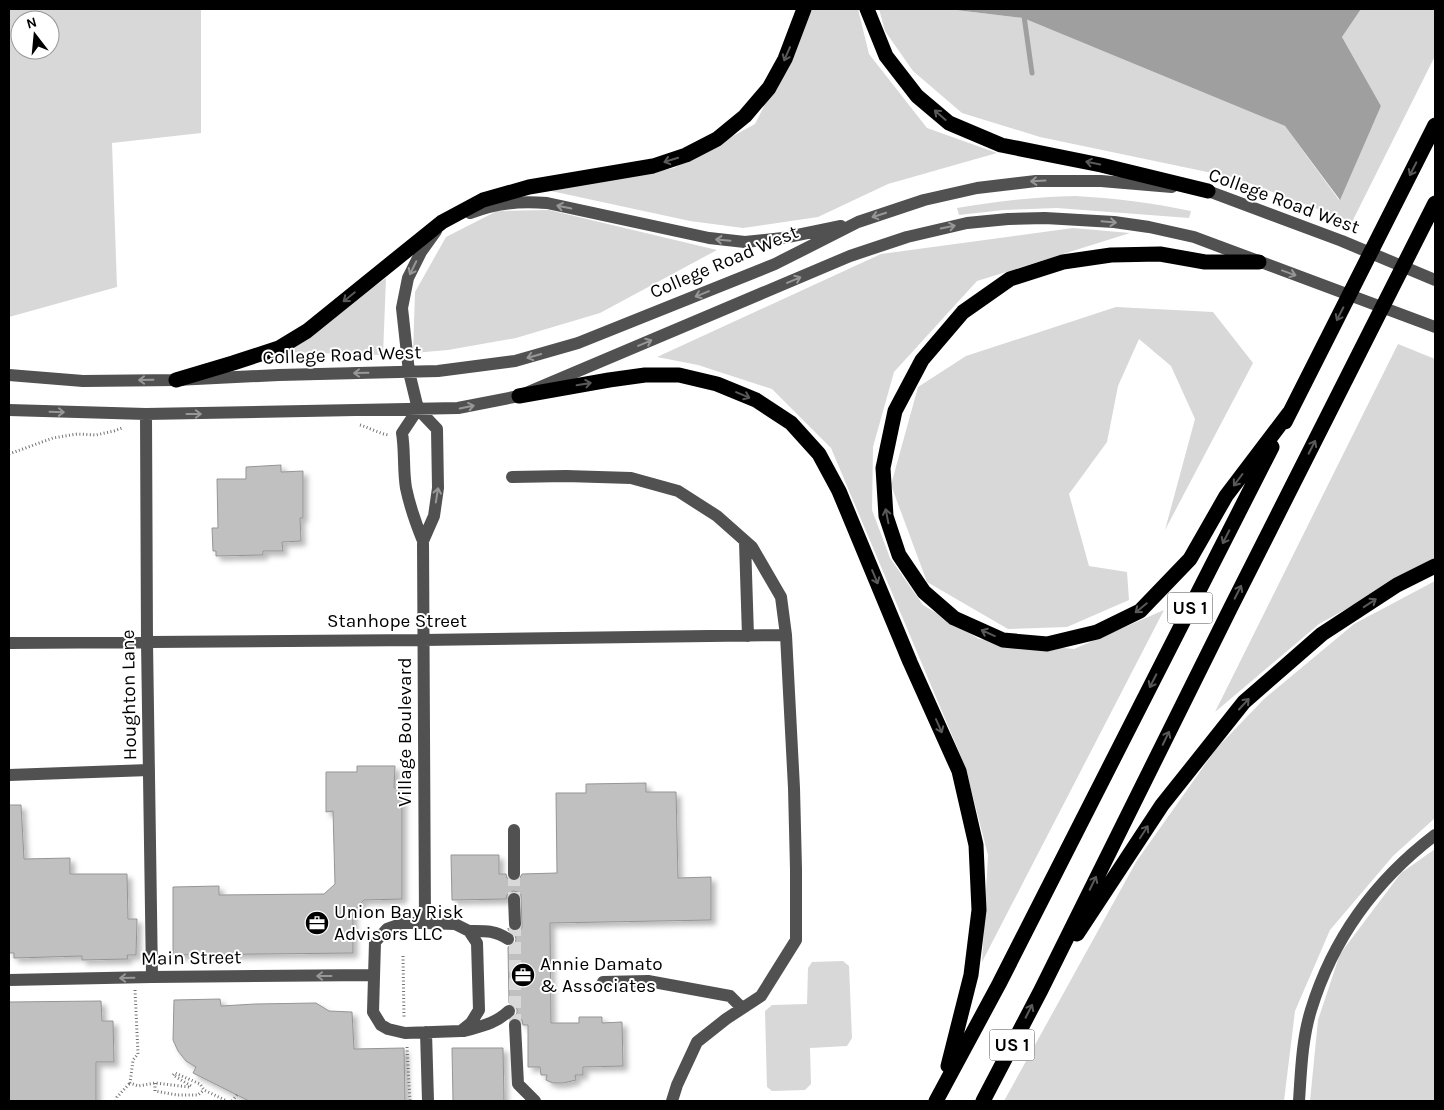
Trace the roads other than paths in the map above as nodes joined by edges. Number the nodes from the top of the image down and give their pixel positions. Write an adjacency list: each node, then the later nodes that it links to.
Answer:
1 (804, 9): 6 (highway, one-way to 6)
2 (867, 9): 4 (highway, one-way to 2)
3 (1435, 125): 17 (highway, US 1, one-way to 17)
4 (1208, 190): 7 (street, College Road West, one-way to 7); 9 (street, College Road West)
5 (1434, 207): 42 (highway, US 1, one-way to 5)
6 (442, 222): 7 (street, one-way to 6); 11 (street, one-way to 11); 13 (highway, one-way to 13)
7 (858, 222): 11 (street, College Road West, one-way to 11)
8 (1259, 262): 10 (street, one-way to 10); 14 (street, one-way to 8); 17 (highway, one-way to 8)
9 (1435, 280)
10 (1431, 326)
11 (410, 372): 13 (street, College Road West, one-way to 13); 15 (street)
12 (9, 375): 13 (street, College Road West, one-way to 12)
13 (176, 380)
14 (519, 396): 15 (street, one-way to 14); 48 (highway, one-way to 48)
15 (418, 409): 18 (street, one-way to 15); 20 (street, Village Boulevard); 20 (street, Village Boulevard, one-way to 15)
16 (9, 410): 18 (street, one-way to 18)
17 (1289, 413): 48 (highway, US 1, one-way to 48)
18 (146, 414): 26 (street, Houghton Lane)
19 (512, 478): 21 (street)
20 (423, 541): 25 (street, Village Boulevard)
21 (746, 542): 23 (street); 24 (street)
22 (1435, 566): 42 (highway, one-way to 22)
23 (786, 635): 24 (street, Stanhope Street); 43 (street)
24 (748, 636): 25 (street, Stanhope Street)
25 (423, 640): 26 (street, Stanhope Street); 35 (street, Village Boulevard)
26 (147, 642): 27 (street, Stanhope Street); 28 (street, Houghton Lane)
27 (9, 643)
28 (149, 770): 29 (street); 39 (street, Houghton Lane)
29 (9, 775)
30 (514, 830): 32 (street)
31 (1435, 834): 53 (street)
32 (514, 874)
33 (514, 899): 34 (street)
34 (514, 919)
35 (425, 923): 36 (street); 38 (street)
36 (469, 931): 37 (street); 45 (street)
37 (508, 939)
38 (373, 975): 39 (street, Main Street, one-way to 39); 46 (street)
39 (152, 976): 40 (street, Main Street, one-way to 40)
40 (9, 980)
41 (603, 982): 43 (street)
42 (1040, 990): 52 (highway, US 1, one-way to 42)
43 (742, 1008): 51 (street)
44 (509, 1011): 45 (street)
45 (461, 1031): 46 (street)
46 (426, 1032): 49 (street)
47 (515, 1032): 50 (street)
48 (939, 1095)
49 (428, 1101)
50 (535, 1101)
51 (672, 1101)
52 (983, 1101)
53 (1299, 1101)

